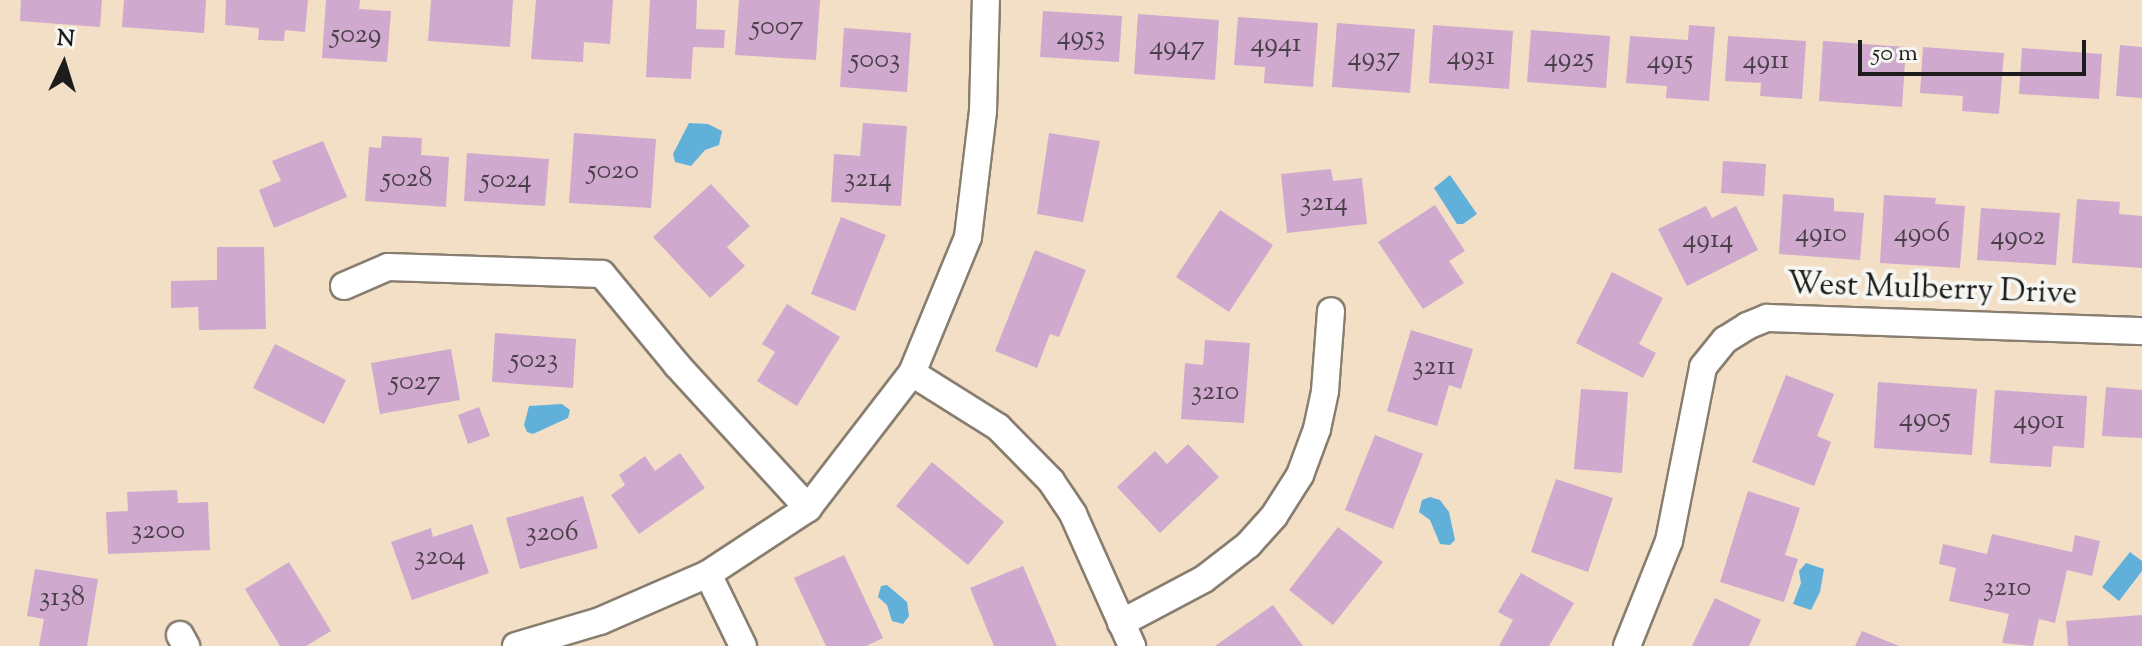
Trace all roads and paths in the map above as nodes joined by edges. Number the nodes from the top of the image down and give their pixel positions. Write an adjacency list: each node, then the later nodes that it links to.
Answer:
1 (986, 0): 5 (street)
2 (344, 286): 6 (street)
3 (1331, 311): 8 (street)
4 (2142, 331): 11 (street, West Mulberry Drive)
5 (912, 373): 6 (street); 8 (street)
6 (808, 508): 7 (street)
7 (708, 574): 9 (street); 10 (street)
8 (1126, 635)
9 (516, 646)
10 (743, 646)
11 (1627, 646)

